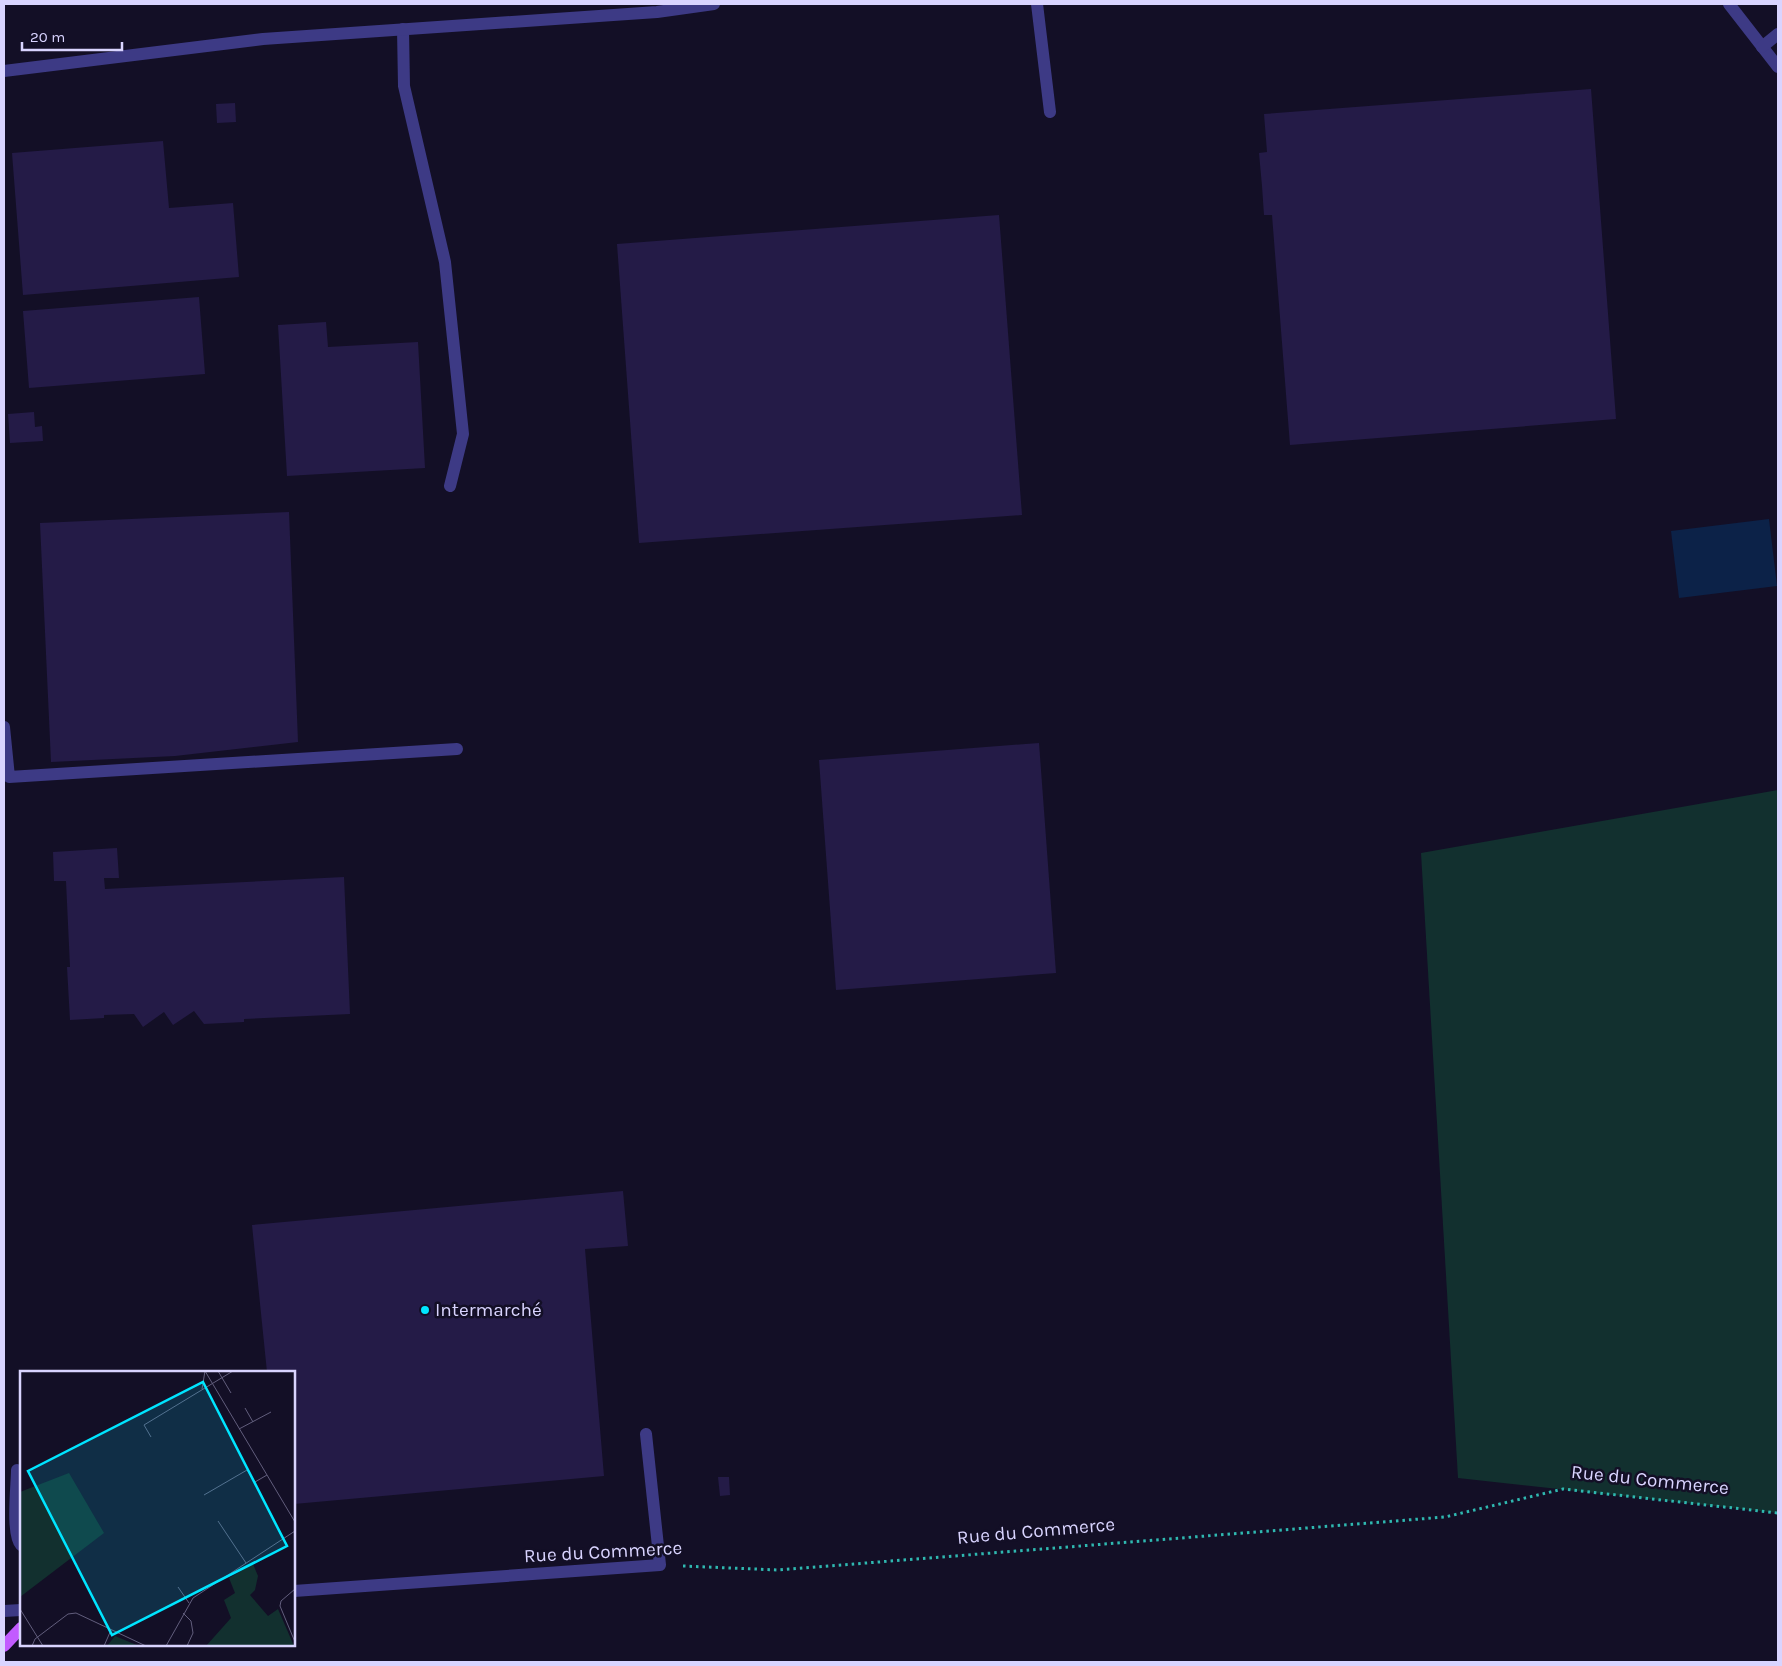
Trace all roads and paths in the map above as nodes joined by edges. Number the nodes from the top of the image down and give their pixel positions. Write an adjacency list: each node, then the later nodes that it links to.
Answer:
1 (714, 4): 4 (street)
2 (1037, 4): 9 (street)
3 (1729, 4): 6 (street)
4 (403, 29): 8 (street); 10 (street)
5 (1778, 34): 6 (street)
6 (1762, 47): 7 (street)
7 (1778, 67)
8 (4, 71)
9 (1050, 112)
10 (450, 486)
11 (4, 727): 12 (street)
12 (457, 749)
13 (646, 1434): 18 (street)
14 (18, 1470): 16 (street)
15 (1778, 1512): 18 (path, Rue du Commerce)
16 (19, 1520): 17 (street)
17 (20, 1542)
18 (660, 1565): 19 (street, Rue du Commerce)
19 (295, 1591)
20 (20, 1610): 21 (street)
21 (4, 1611)
22 (20, 1629): 23 (main road)
23 (4, 1646)

